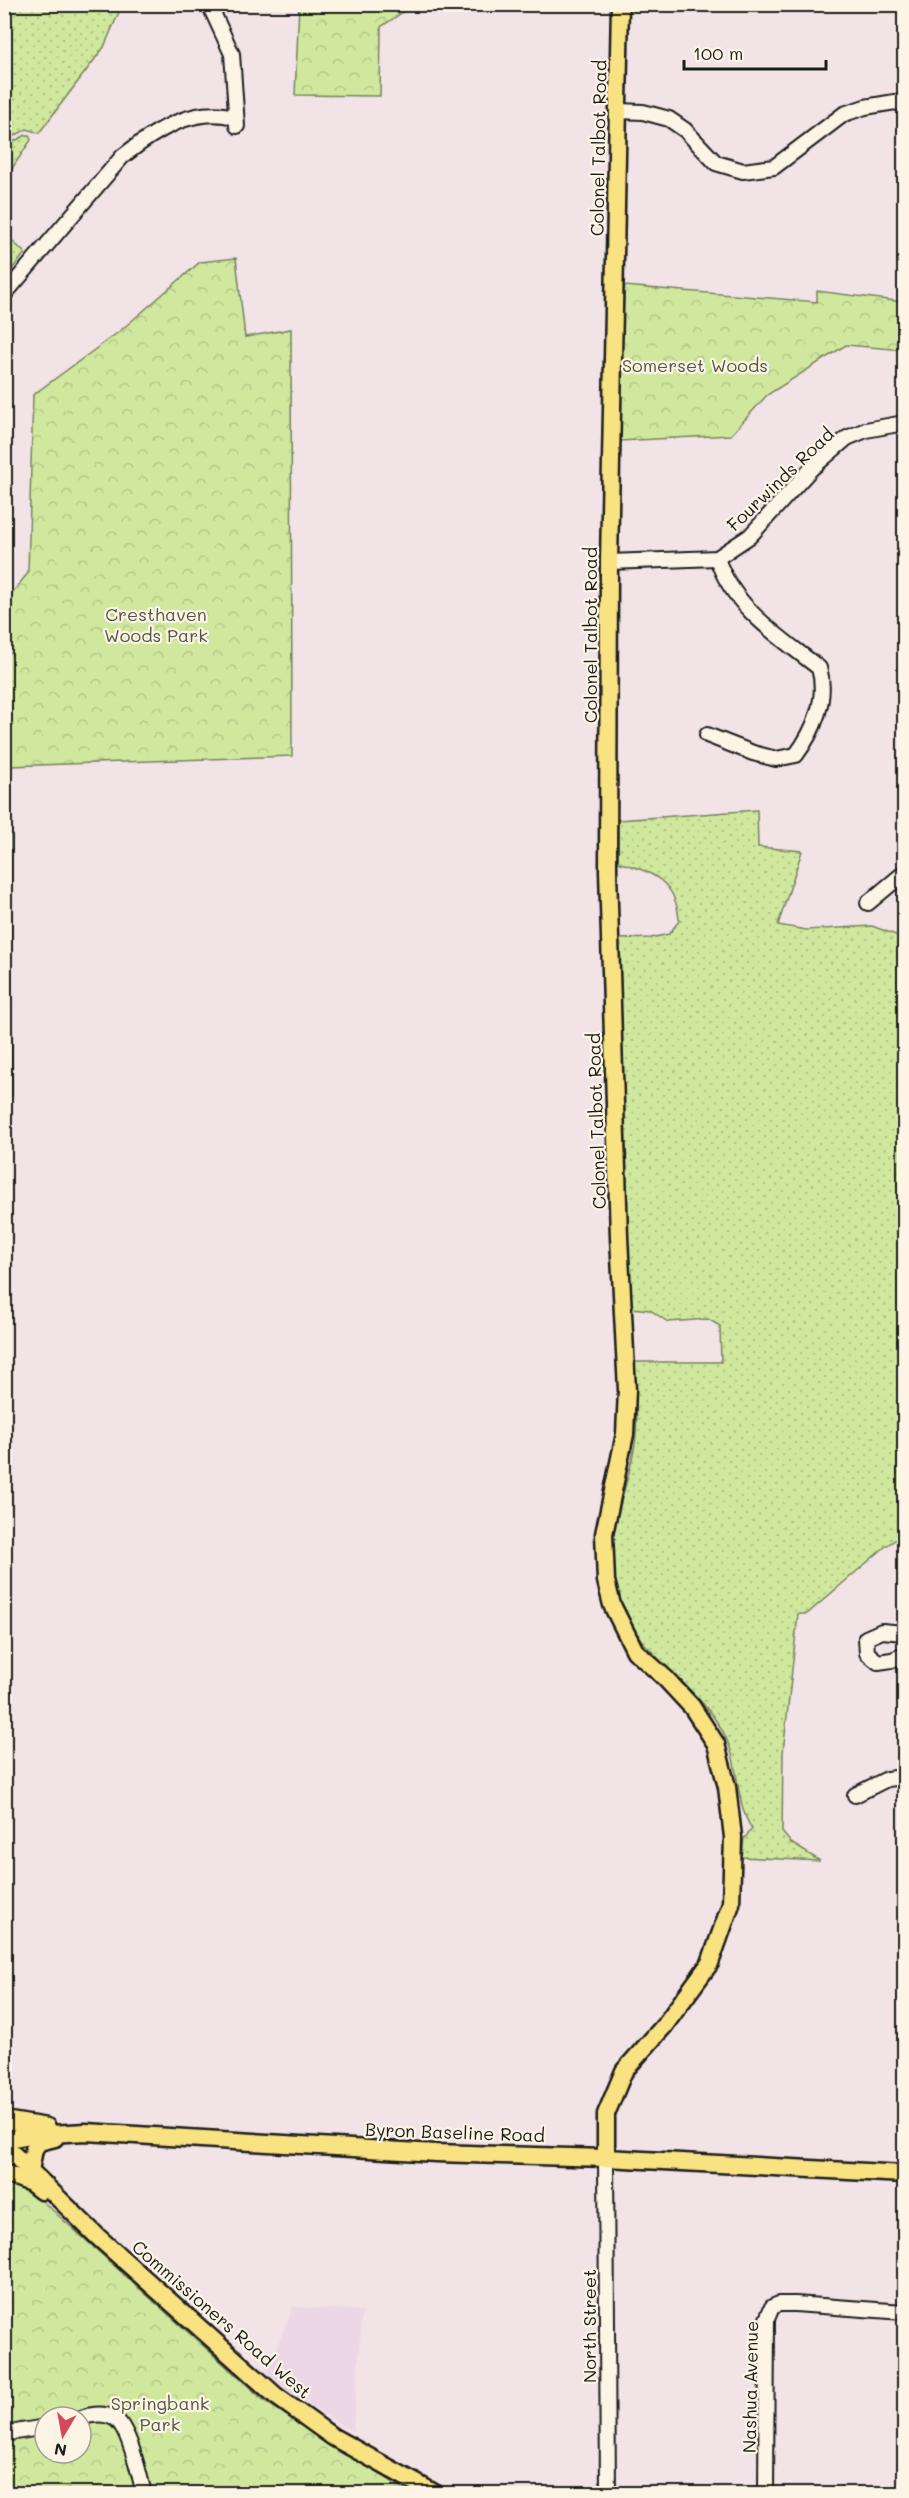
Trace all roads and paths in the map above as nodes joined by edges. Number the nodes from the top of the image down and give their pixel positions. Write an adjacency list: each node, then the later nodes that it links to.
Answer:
1 (209, 4): 5 (street)
2 (620, 4): 4 (main road, Colonel Talbot Road)
3 (904, 105): 4 (street)
4 (618, 111): 8 (main road, Colonel Talbot Road)
5 (4, 295)
6 (904, 423): 7 (street, Fourwinds Road)
7 (717, 558): 8 (street); 9 (street)
8 (609, 562): 20 (main road, Colonel Talbot Road)
9 (707, 735)
10 (904, 873): 11 (street)
11 (868, 903)
12 (904, 1631): 13 (street)
13 (904, 1655)
14 (904, 1777): 15 (street)
15 (855, 1795)
16 (4, 2120): 17 (main road)
17 (86, 2132): 18 (main road, Byron Baseline Road); 20 (main road, Byron Baseline Road); 21 (main road)
18 (4, 2140)
19 (4, 2145): 21 (main road, Commissioners Road West)
20 (606, 2158): 23 (main road, Byron Baseline Road); 31 (street, North Street)
21 (30, 2171): 24 (main road, Commissioners Road West)
22 (4, 2173): 24 (main road)
23 (904, 2174)
24 (89, 2228): 30 (main road, Commissioners Road West)
25 (904, 2312): 32 (street, Nashua Avenue)
26 (93, 2414): 29 (street)
27 (33, 2429): 28 (street)
28 (4, 2433)
29 (144, 2493)
30 (436, 2493)
31 (608, 2493)
32 (766, 2493)

